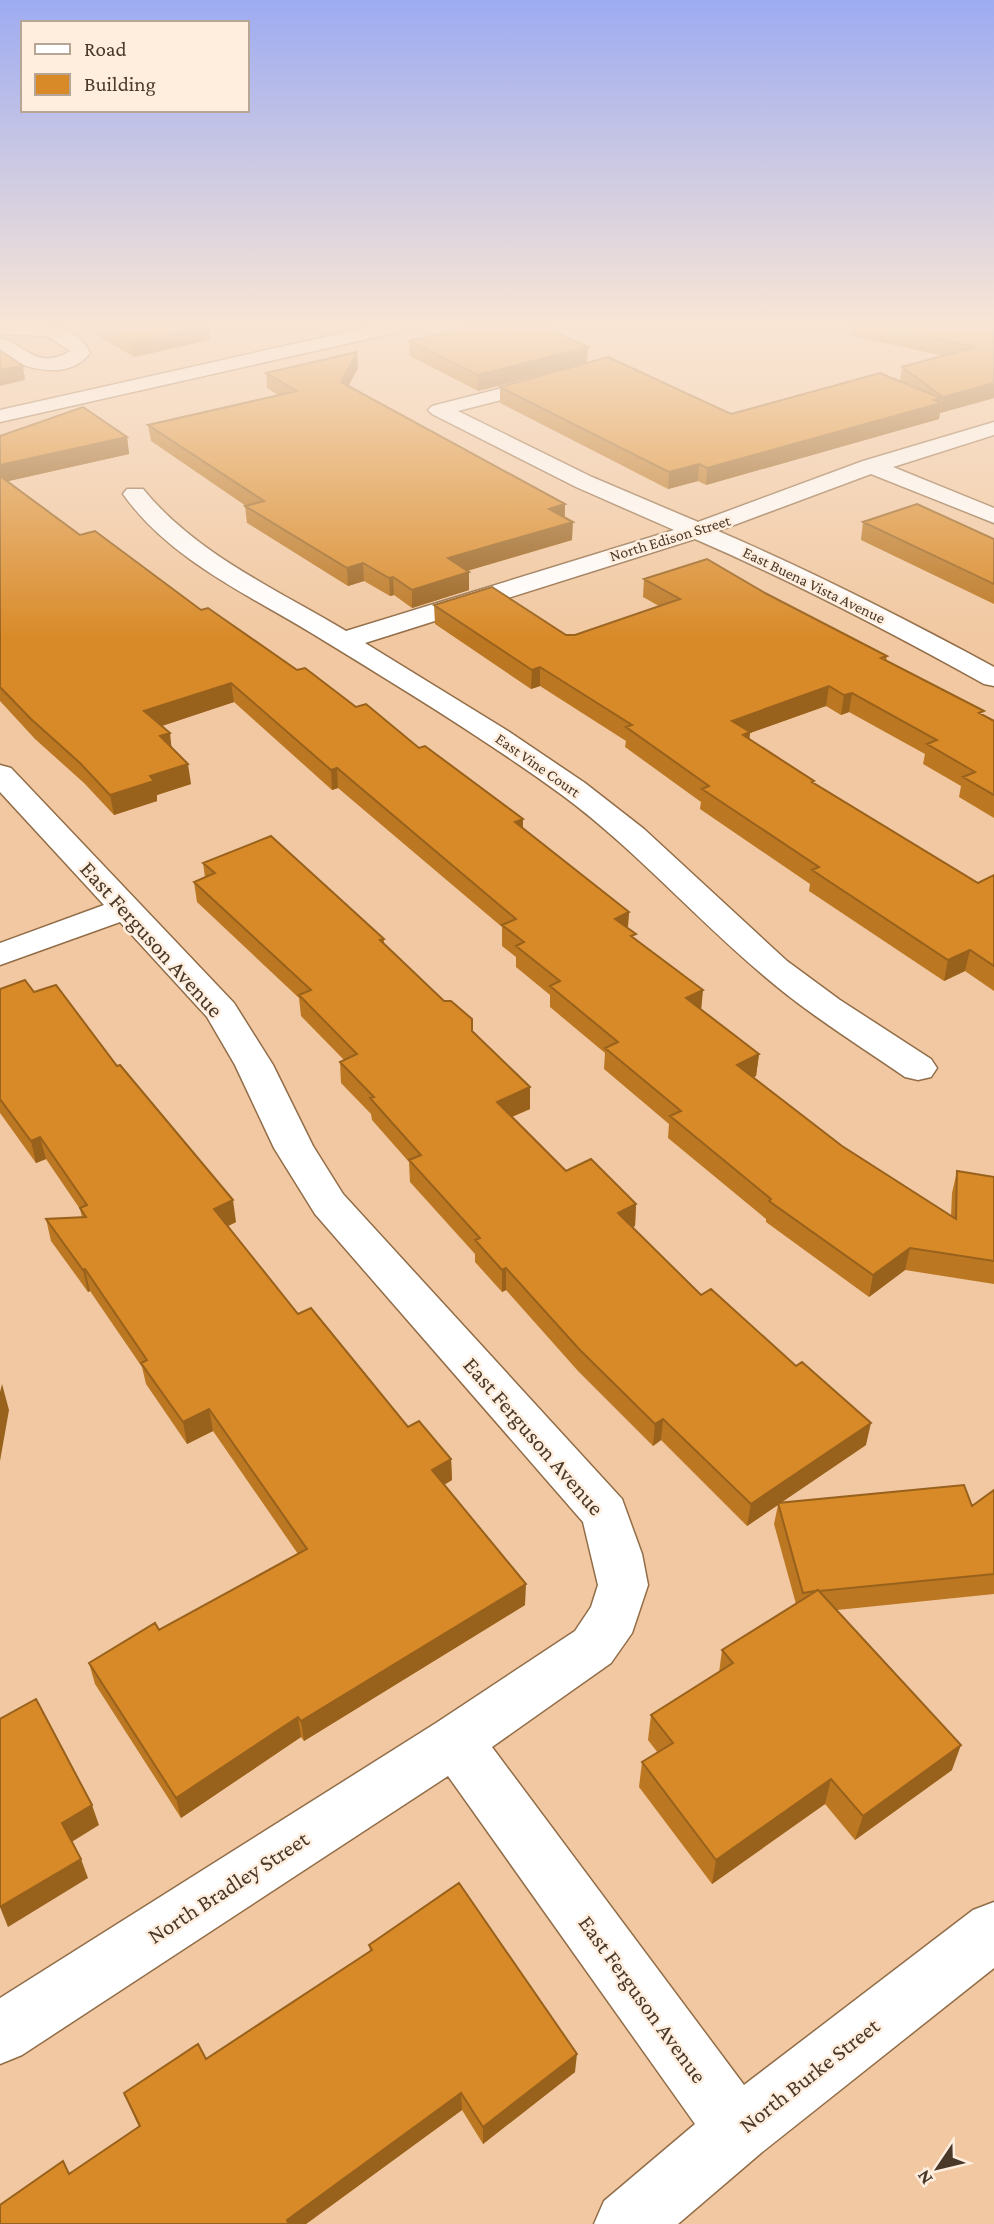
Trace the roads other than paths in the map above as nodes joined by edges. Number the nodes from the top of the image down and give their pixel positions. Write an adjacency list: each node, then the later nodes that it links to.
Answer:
1 (480, 431): 6 (street, East Buena Vista Avenue)
2 (985, 431): 3 (street, North Edison Street)
3 (870, 466): 5 (street); 6 (street, North Edison Street)
4 (135, 494): 7 (street, East Vine Court)
5 (994, 516)
6 (696, 531): 7 (street, North Edison Street); 8 (street, East Buena Vista Avenue)
7 (343, 641): 12 (street, East Vine Court)
8 (994, 678)
9 (0, 774): 10 (street, East Ferguson Avenue)
10 (125, 909): 11 (street); 13 (street, East Ferguson Avenue)
11 (0, 956)
12 (918, 1068)
13 (455, 1741): 15 (street, North Bradley Street); 16 (street, East Ferguson Avenue)
14 (989, 1946): 16 (street, North Burke Street)
15 (0, 2033)
16 (738, 2130): 17 (street, North Burke Street)
17 (627, 2224)

